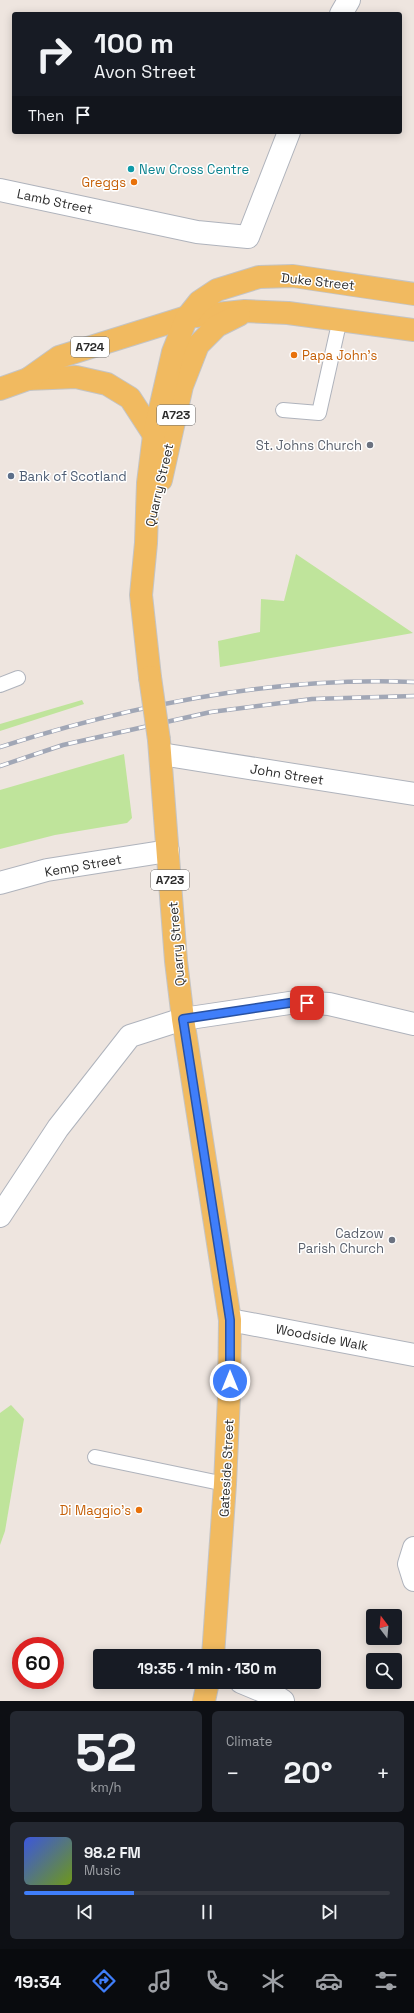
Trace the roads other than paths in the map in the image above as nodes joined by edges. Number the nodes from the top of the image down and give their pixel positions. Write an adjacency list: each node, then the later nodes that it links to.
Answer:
1 (349, 0): 2 (street)
2 (343, 12)
3 (288, 134): 4 (street, Lamb Street)
4 (0, 190)
5 (414, 294): 7 (main road, Duke Street / A723)
6 (245, 312): 7 (main road, A724); 8 (main road, A723); 14 (main road, Quarry Street / A723)
7 (187, 317): 10 (main road, A724); 13 (main road, Quarry Street / A723)
8 (340, 319): 9 (main road, A723); 12 (lane)
9 (414, 330)
10 (28, 378): 11 (main road, A724); 13 (main road)
11 (0, 389)
12 (283, 410)
13 (154, 435): 14 (main road, Quarry Street / A723)
14 (146, 544): 17 (main road, Quarry Street / A723, bridge)
15 (18, 678): 16 (lane)
16 (0, 685)
17 (160, 747): 18 (street, John Street); 19 (main road, Quarry Street / A723)
18 (414, 794)
19 (168, 851): 20 (street, Kemp Street); 21 (main road, Quarry Street / A723)
20 (0, 883)
21 (183, 1019): 22 (street); 23 (street); 24 (main road, Gateside Street / A723)
22 (414, 1024)
23 (0, 1216)
24 (230, 1320): 25 (street, Woodside Walk); 27 (main road, Gateside Street / A723)
25 (414, 1355)
26 (95, 1457): 27 (lane)
27 (225, 1484): 30 (main road, Gateside Street / A723)
28 (414, 1548): 29 (street)
29 (414, 1580)
30 (213, 1649)
31 (207, 1689): 33 (main road)
32 (258, 1689): 34 (street)
33 (204, 1701)
34 (282, 1701)

